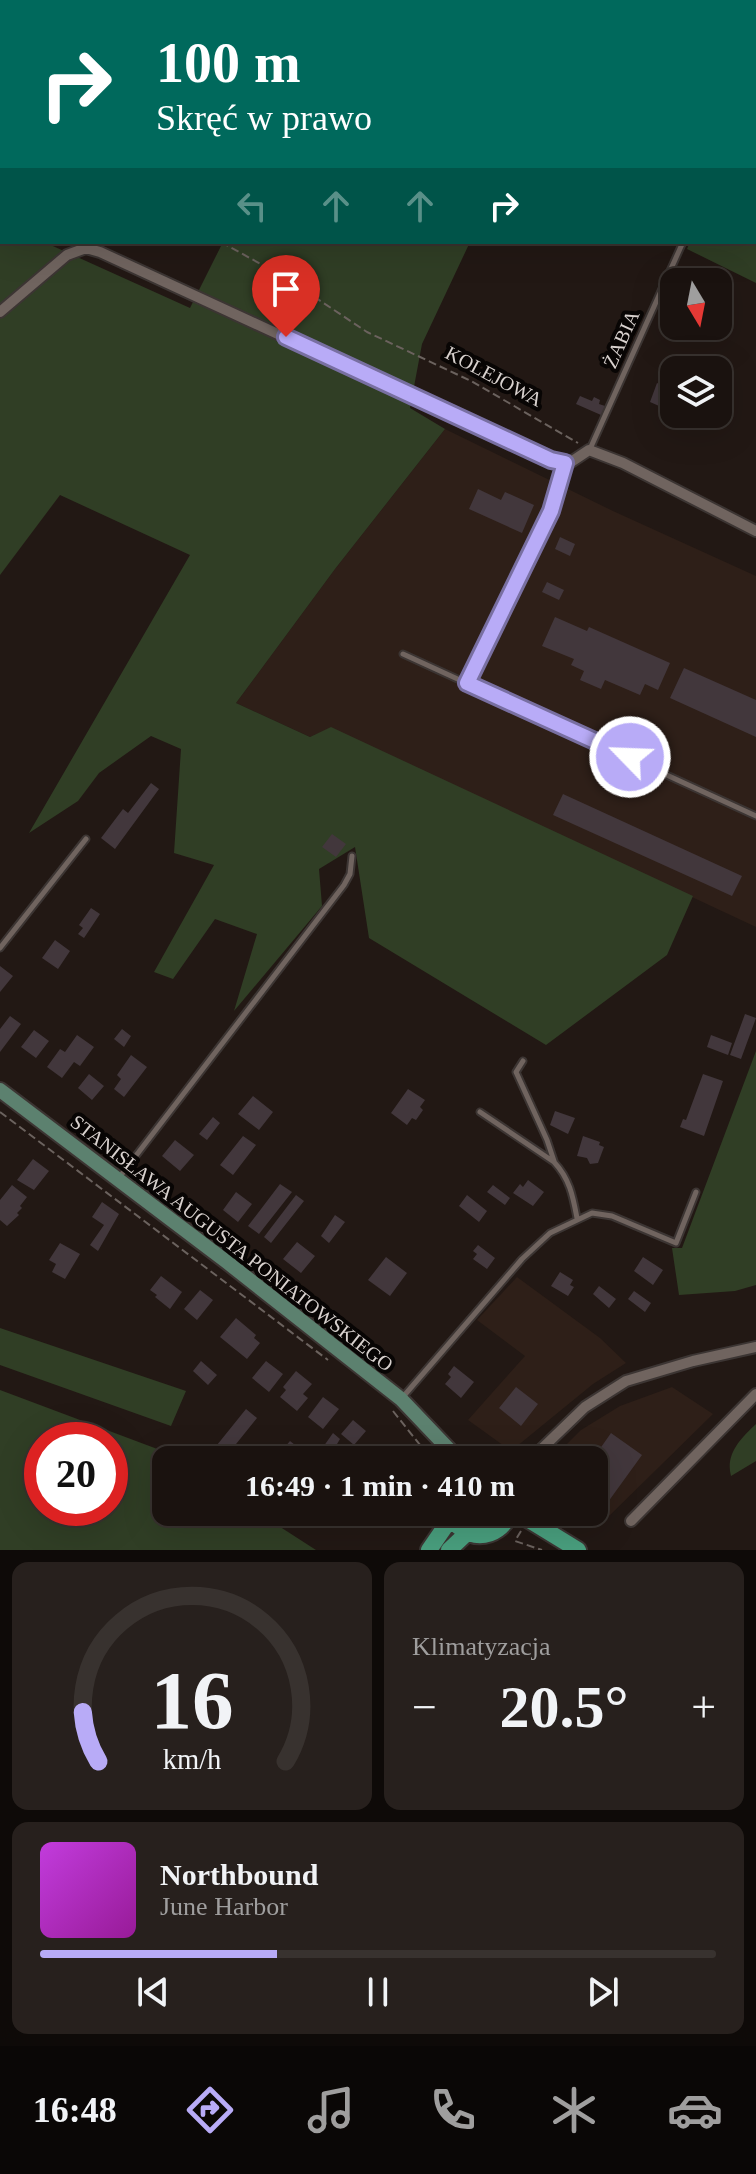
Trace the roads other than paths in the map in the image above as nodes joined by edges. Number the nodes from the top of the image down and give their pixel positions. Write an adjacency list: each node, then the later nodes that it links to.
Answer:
1 (682, 244): 3 (lane, ŻABIA)
2 (0, 312): 4 (street)
3 (589, 450): 4 (street); 5 (street)
4 (565, 463): 7 (lane)
5 (756, 531)
6 (403, 654): 7 (lane)
7 (467, 683): 8 (lane)
8 (756, 816)
9 (86, 839): 11 (lane)
10 (352, 856): 16 (lane)
11 (0, 948)
12 (523, 1061): 15 (lane)
13 (0, 1090): 16 (main road, STANISŁAWA AUGUSTA PONIATOWSKIEGO)
14 (480, 1112): 15 (lane)
15 (554, 1162): 18 (lane)
16 (118, 1179): 21 (main road, STANISŁAWA AUGUSTA PONIATOWSKIEGO)
17 (696, 1192): 18 (lane)
18 (577, 1218): 21 (lane)
19 (756, 1347): 25 (street)
20 (756, 1394): 26 (street)
21 (394, 1402): 22 (main road, STANISŁAWA AUGUSTA PONIATOWSKIEGO)
22 (433, 1434): 23 (main road, STANISŁAWA AUGUSTA PONIATOWSKIEGO); 24 (main road, STANISŁAWA AUGUSTA PONIATOWSKIEGO)
23 (439, 1446)
24 (445, 1446)
25 (544, 1446)
26 (631, 1521)
27 (443, 1526): 33 (main road)
28 (457, 1526): 31 (main road)
29 (537, 1526): 32 (main road)
30 (501, 1528): 31 (main road); 32 (main road)
31 (467, 1533): 34 (main road)
32 (571, 1547)
33 (429, 1550)
34 (449, 1550)

